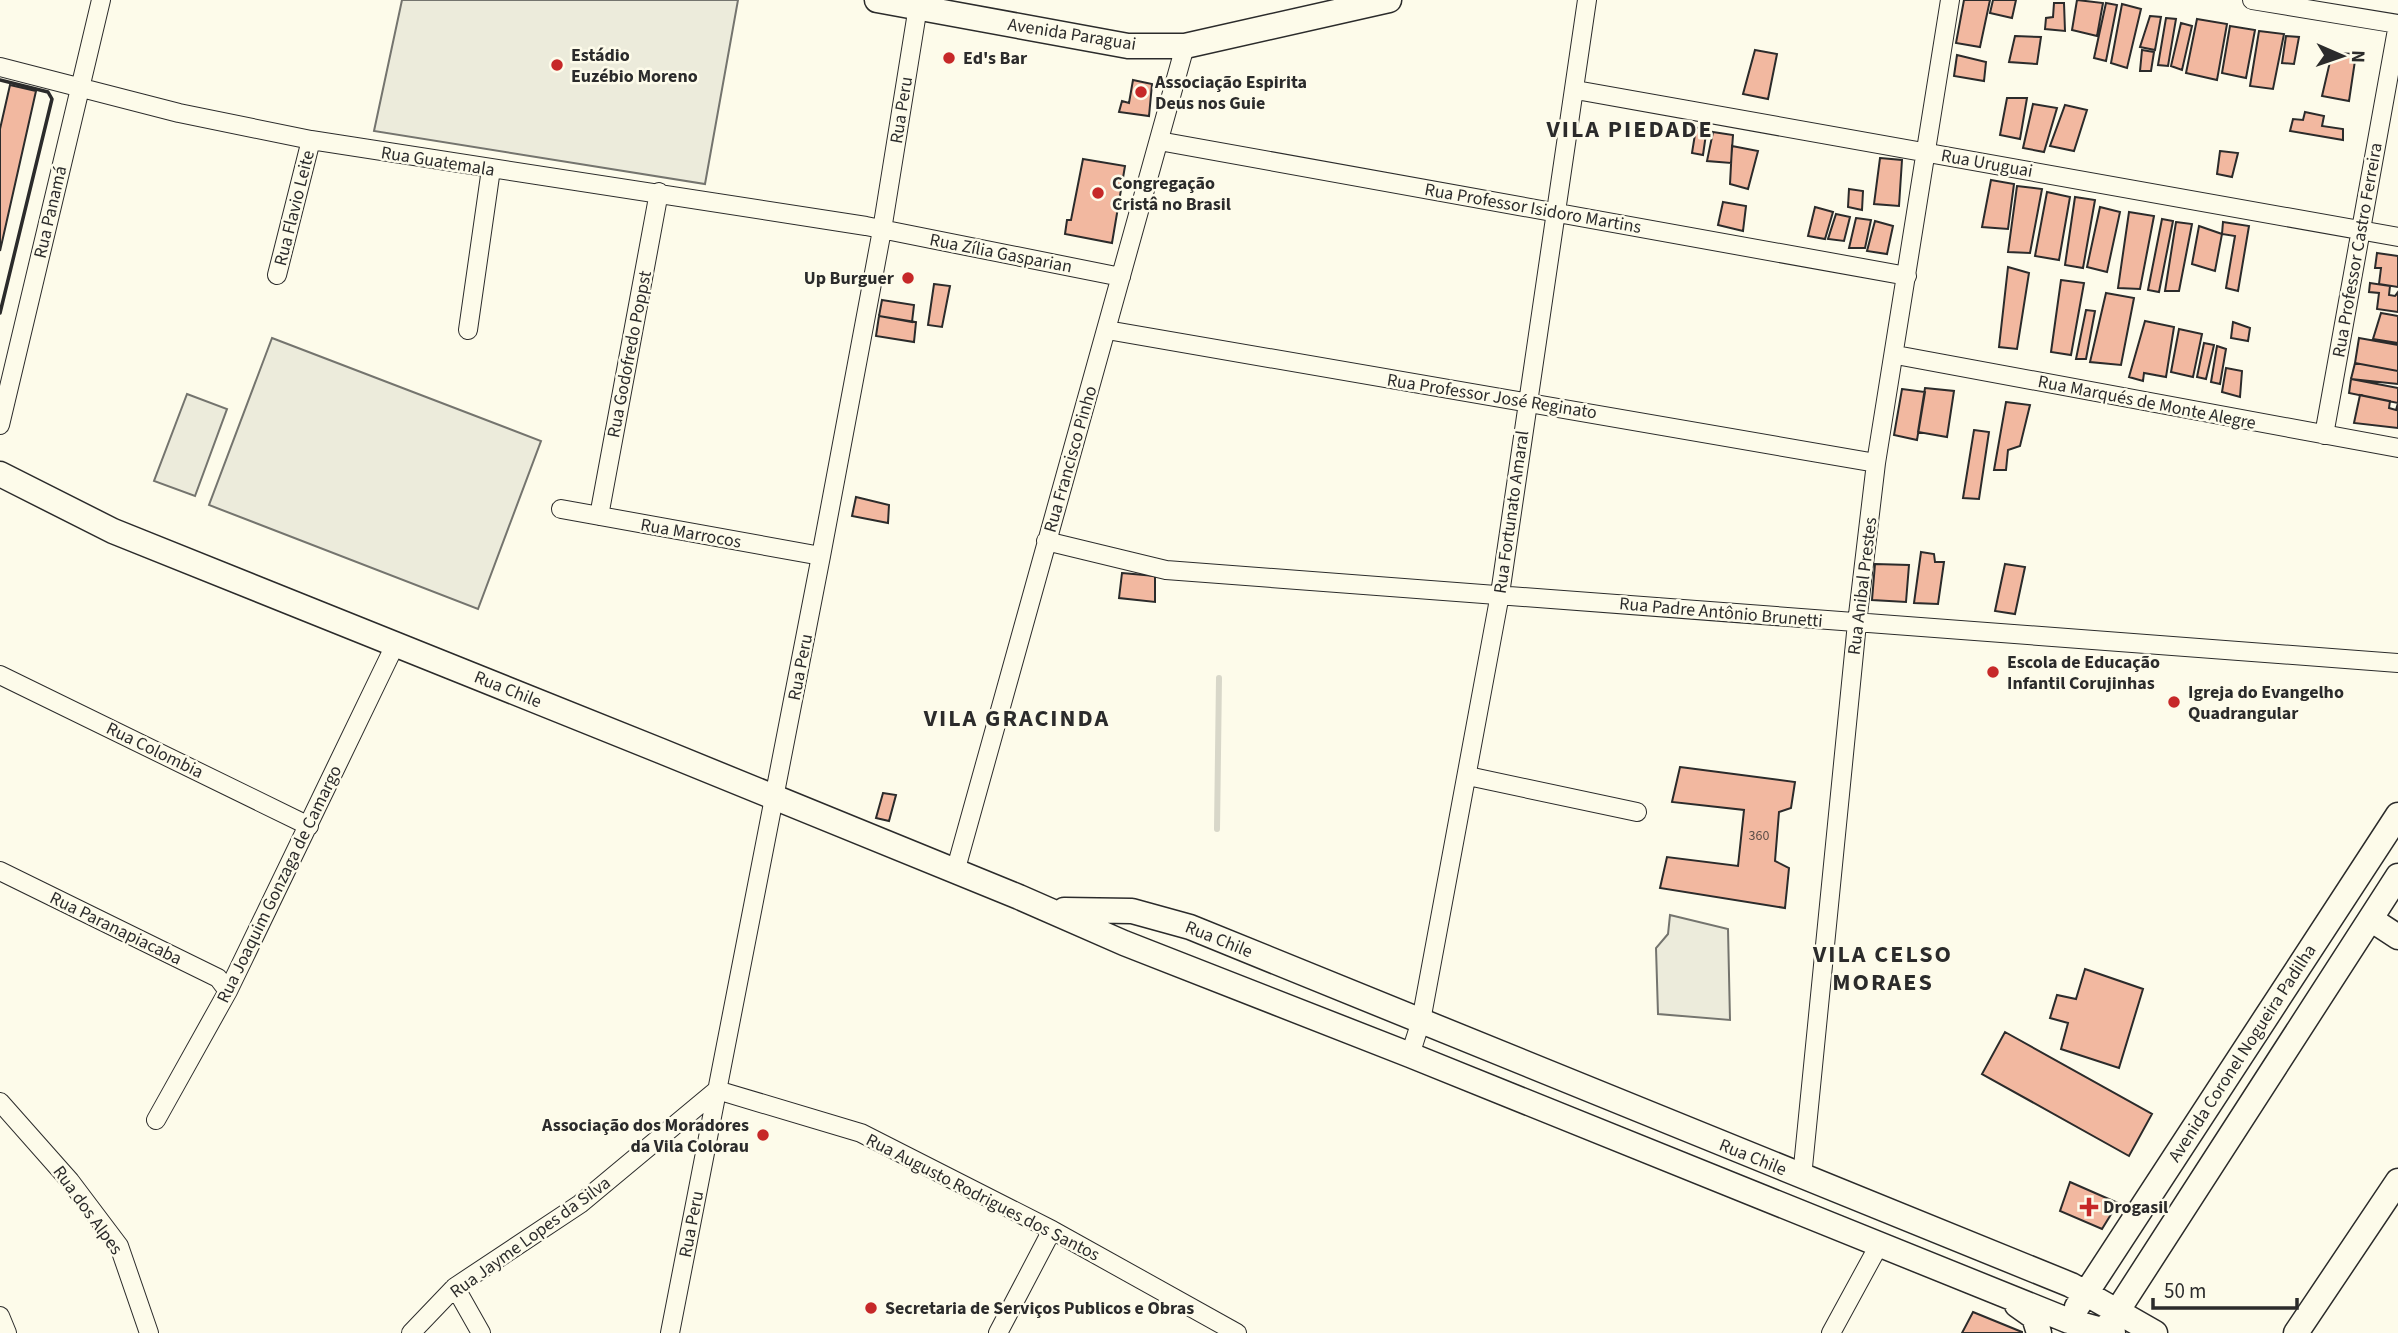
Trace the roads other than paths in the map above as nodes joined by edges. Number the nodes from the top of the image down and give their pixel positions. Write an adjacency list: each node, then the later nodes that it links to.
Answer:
1 (101, 0): 11 (street, Rua Panamá)
2 (877, 0): 7 (main road, Avenida Paraguai)
3 (1389, 0): 9 (main road, Avenida Paraguai)
4 (1587, 0): 12 (street, Rua Fortunato Amaral)
5 (1950, 0): 15 (street, Rua Anibal Prestes)
6 (2252, 0): 8 (street)
7 (919, 4): 9 (main road, Avenida Paraguai); 20 (street, Rua Peru)
8 (2398, 24): 19 (street, Rua Professor Castro Ferreira)
9 (1185, 46): 14 (street, Rua Francisco Pinho)
10 (0, 66): 11 (street, Rua Guatemala)
11 (79, 86): 13 (street, Rua Guatemala); 29 (street, Rua Panamá)
12 (1576, 90): 15 (street, Rua Uruguai); 18 (street, Rua Fortunato Amaral)
13 (311, 141): 16 (street, Rua Guatemala); 22 (street, Rua Flavio Leite)
14 (1159, 141): 18 (street, Rua Professor Isidoro Martins); 24 (street, Rua Francisco Pinho)
15 (1925, 152): 19 (street, Rua Uruguai); 23 (street, Rua Anibal Prestes)
16 (491, 169): 17 (street, Rua Guatemala); 25 (street)
17 (659, 192): 20 (street, Rua Guatemala); 35 (street, Rua Godofredo Poppst)
18 (1558, 212): 23 (street, Rua Professor Isidoro Martins); 28 (street, Rua Fortunato Amaral)
19 (2361, 229): 21 (street, Rua Uruguai); 30 (street, Rua Professor Castro Ferreira)
20 (882, 230): 24 (street, Rua Zília Gasparian); 37 (street, Rua Peru)
21 (2398, 237)
22 (277, 275)
23 (1907, 276): 27 (street, Rua Anibal Prestes)
24 (1121, 277): 26 (street, Rua Francisco Pinho)
25 (468, 330)
26 (1107, 330): 28 (street, Rua Professor José Reginato); 36 (street, Rua Francisco Pinho)
27 (1896, 355): 30 (street, Rua Marqués de Monte Alegre); 32 (street, Rua Anibal Prestes)
28 (1527, 401): 32 (street, Rua Professor José Reginato); 38 (street, Rua Fortunato Amaral)
29 (0, 425)
30 (2324, 435): 31 (street, Rua Marqués de Monte Alegre)
31 (2398, 448)
32 (1876, 463): 39 (street, Rua Anibal Prestes)
33 (0, 474): 40 (main road, Rua Chile)
34 (561, 509): 35 (street, Rua Marrocos)
35 (599, 516): 37 (street, Rua Marrocos)
36 (1046, 541): 38 (street, Rua Padre Antônio Brunetti); 49 (street, Rua Francisco Pinho)
37 (821, 556): 44 (street, Rua Peru)
38 (1500, 594): 39 (street, Rua Padre Antônio Brunetti); 43 (street, Rua Fortunato Amaral)
39 (1857, 623): 41 (street, Rua Padre Antônio Brunetti); 62 (street, Rua Anibal Prestes)
40 (395, 645): 44 (main road, Rua Chile); 47 (street, Rua Joaquim Gonzaga de Camargo)
41 (2398, 663)
42 (0, 675): 47 (street, Rua Colombia)
43 (1468, 776): 45 (street); 57 (street, Rua Fortunato Amaral)
44 (774, 799): 49 (main road, Rua Chile); 59 (street, Rua Peru)
45 (1637, 812)
46 (2398, 815): 68 (main road, Avenida Coronel Nogueira Padilha)
47 (309, 826): 56 (street, Rua Joaquim Gonzaga de Camargo)
48 (0, 872): 56 (street, Rua Paranapiacaba)
49 (955, 872): 51 (main road, Rua Chile)
50 (2398, 876): 53 (main road, Avenida Coronel Nogueira Padilha)
51 (1020, 897): 52 (main road, Rua Chile); 55 (main road, Rua Chile)
52 (1132, 911): 55 (main road); 57 (main road, Rua Chile)
53 (2372, 920): 54 (main road); 71 (main road, Avenida Coronel Nogueira Padilha)
54 (2398, 937)
55 (1124, 943): 58 (main road, Rua Chile)
56 (228, 991): 61 (street, Rua Joaquim Gonzaga de Camargo)
57 (1420, 1021): 58 (street); 62 (main road, Rua Chile)
58 (1410, 1055): 65 (main road, Rua Chile)
59 (717, 1090): 64 (street, Rua Augusto Rodrigues dos Santos); 66 (street, Rua Jayme Lopes da Silva); 72 (street, Rua Peru)
60 (0, 1101): 74 (street, Rua dos Alpes)
61 (156, 1120)
62 (1802, 1177): 68 (main road, Rua Chile)
63 (2398, 1181): 82 (main road)
64 (1052, 1230): 77 (street); 78 (street, Rua Augusto Rodrigues dos Santos)
65 (1880, 1245): 67 (main road, Rua Chile); 79 (street)
66 (456, 1287): 75 (street, Rua Jayme Lopes da Silva); 76 (street)
67 (1996, 1290): 70 (main road, Rua Chile); 80 (main road)
68 (2086, 1292): 70 (main road, Avenida Coronel Nogueira Padilha); 71 (main road)
69 (0, 1316): 73 (street)
70 (2066, 1327): 71 (main road)
71 (2109, 1327): 81 (main road)
72 (671, 1332)
73 (7, 1333)
74 (149, 1333)
75 (411, 1333)
76 (481, 1333)
77 (998, 1333)
78 (1237, 1333)
79 (1830, 1333)
80 (2039, 1333)
81 (2155, 1333)
82 (2296, 1333)

